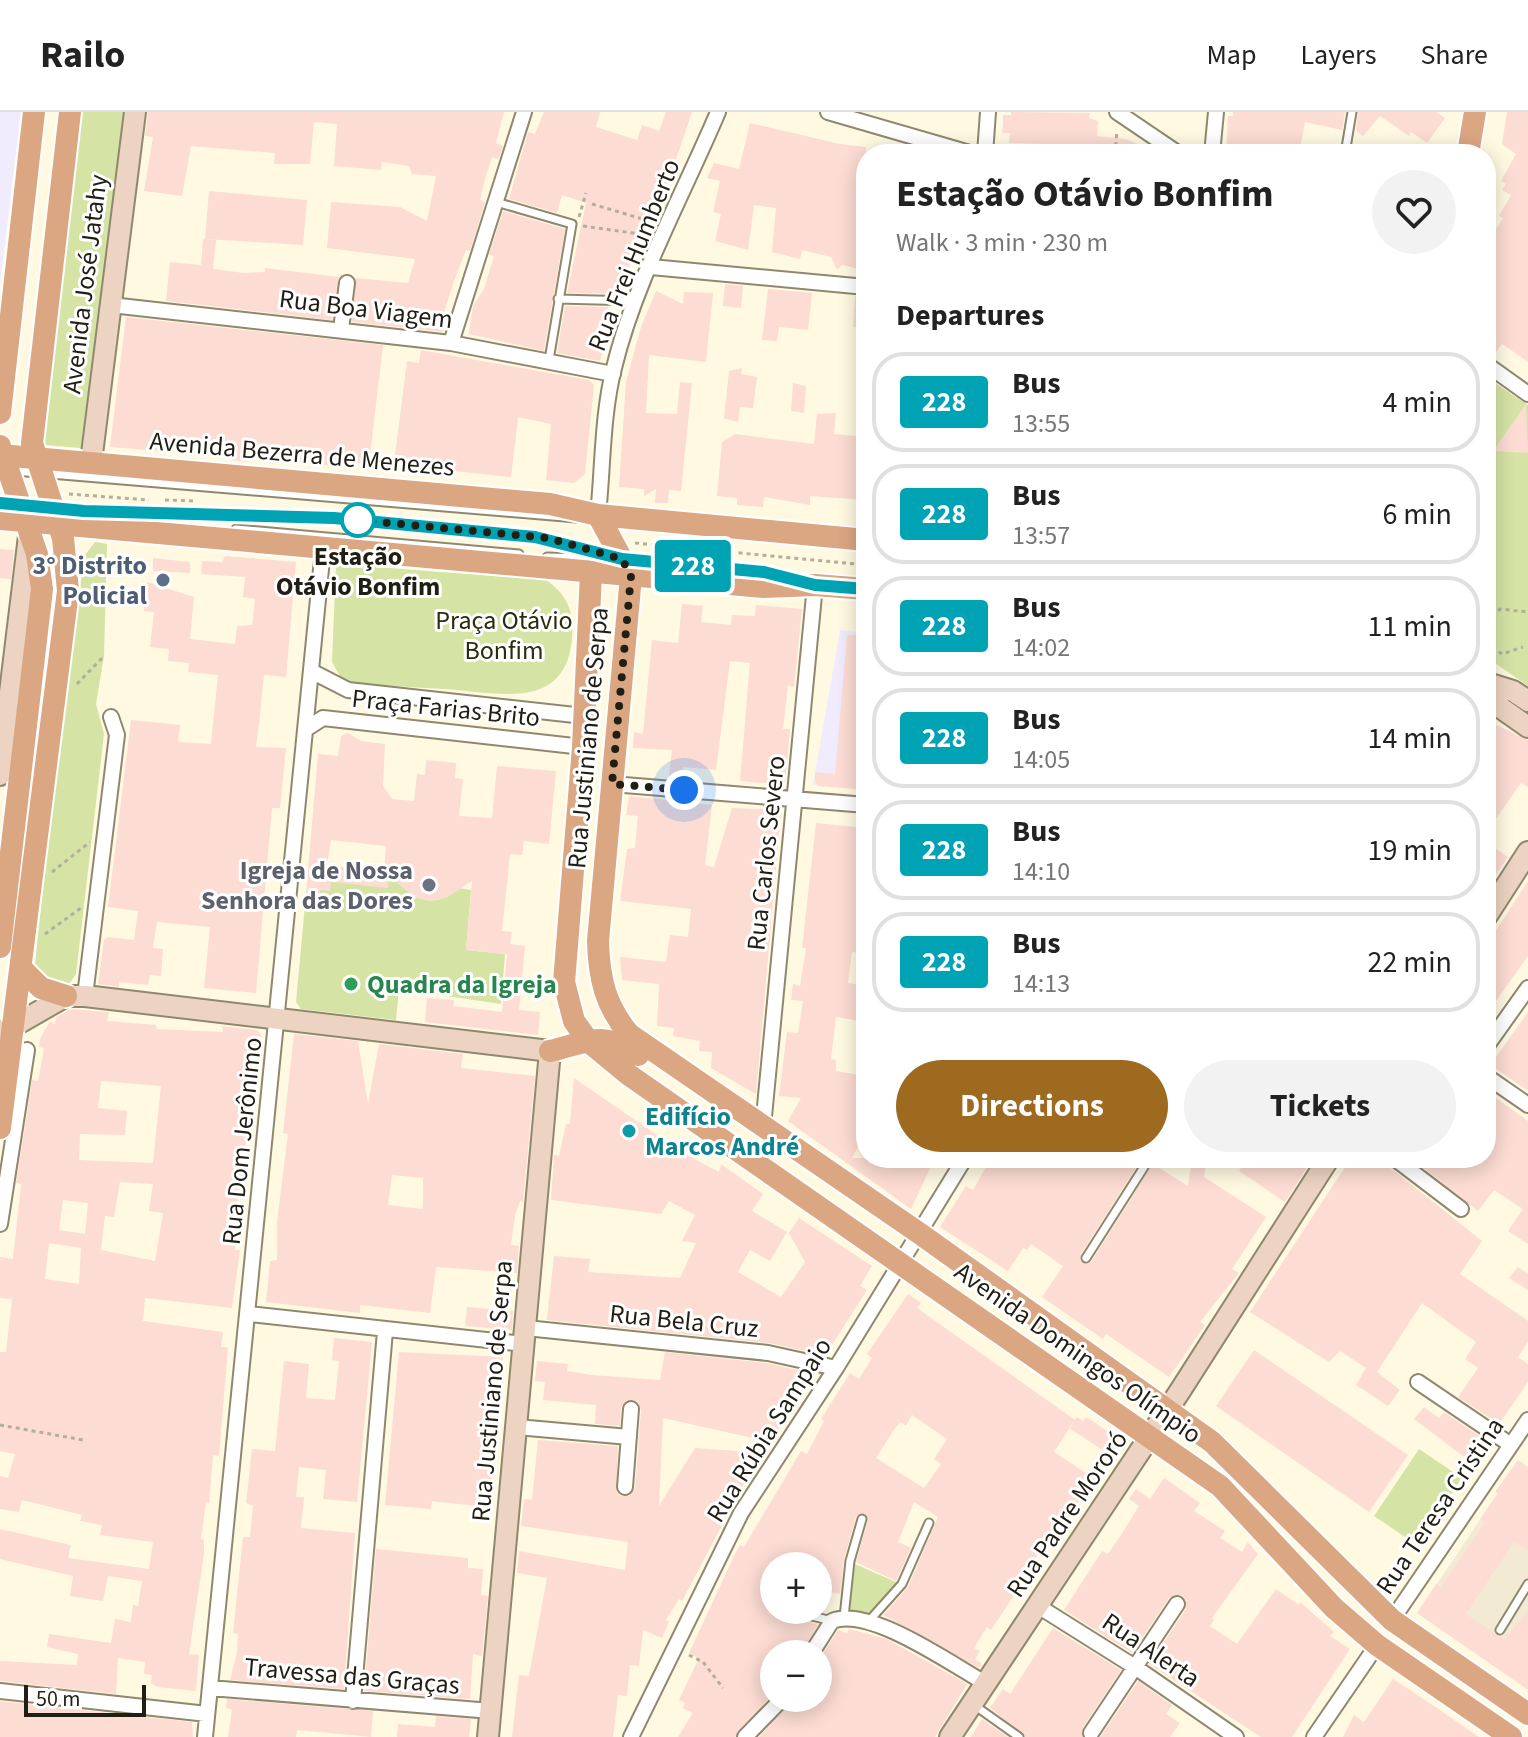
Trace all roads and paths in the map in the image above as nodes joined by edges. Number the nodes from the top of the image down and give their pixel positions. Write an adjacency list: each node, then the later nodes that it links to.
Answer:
1 (34, 112): 35 (main road)
2 (70, 112): 38 (main road, Avenida José Jatahy)
3 (135, 112): 28 (street, Avenida José Jatahy)
4 (524, 112): 20 (street)
5 (718, 112): 22 (street, Rua Frei Humberto)
6 (828, 112): 12 (street)
7 (988, 112): 13 (street)
8 (1216, 112): 16 (street)
9 (1352, 112): 17 (lane)
10 (1475, 112): 18 (main road)
11 (1117, 117): 14 (path); 15 (street)
12 (938, 144)
13 (986, 144)
14 (1116, 144)
15 (1162, 144)
16 (1213, 144)
17 (1347, 144)
18 (1470, 144)
19 (586, 193): 22 (path)
20 (496, 202): 26 (lane); 30 (street)
21 (592, 204): 22 (path)
22 (667, 233): 23 (street, Rua Frei Humberto)
23 (651, 267): 25 (street); 27 (street, Rua Frei Humberto)
24 (347, 283): 29 (street)
25 (856, 286)
26 (558, 299): 27 (lane); 31 (lane)
27 (635, 301): 33 (street, Rua Frei Humberto)
28 (111, 305): 29 (street, Rua Boa Viagem); 37 (street, Avenida José Jatahy)
29 (341, 329): 30 (street, Rua Boa Viagem)
30 (451, 343): 31 (street, Rua Boa Viagem)
31 (549, 360): 33 (street, Rua Boa Viagem)
32 (1496, 371): 34 (street)
33 (613, 374): 41 (street, Rua Frei Humberto)
34 (1528, 394)
35 (0, 413)
36 (2, 460): 38 (main road, Avenida Bezerra de Menezes); 42 (main road)
37 (91, 462): 38 (main road, Avenida Bezerra de Menezes); 41 (main road, Avenida Bezerra de Menezes)
38 (39, 466): 41 (lane, Avenida Bezerra de Menezes); 43 (main road, Avenida José Jatahy)
39 (70, 485): 40 (path)
40 (82, 507): 43 (lane); 45 (lane); 53 (lane)
41 (598, 515): 48 (main road, Avenida Bezerra de Menezes); 53 (main road)
42 (18, 516): 43 (main road); 44 (main road); 73 (street); 80 (main road)
43 (56, 516): 50 (main road); 86 (main road, Avenida José Jatahy)
44 (0, 519)
45 (170, 523)
46 (233, 529): 51 (lane)
47 (652, 537): 49 (path)
48 (856, 539)
49 (651, 545): 53 (path); 54 (path)
50 (323, 549): 55 (main road); 63 (street, Rua Dom Jerônimo)
51 (524, 555)
52 (535, 556): 53 (lane)
53 (629, 559): 55 (main road); 56 (main road); 75 (main road, Rua Justiniano de Serpa)
54 (856, 564)
55 (591, 573): 68 (main road, Rua Justiniano de Serpa)
56 (815, 585): 57 (main road); 76 (street, Rua Carlos Severo)
57 (856, 588)
58 (1496, 612): 59 (path)
59 (1528, 612)
60 (1523, 647): 61 (path)
61 (1496, 650)
62 (104, 656): 65 (path)
63 (311, 671): 68 (street, Praça Farias Brito); 71 (street, Rua Dom Jerônimo)
64 (1496, 686): 67 (street)
65 (73, 687)
66 (1496, 700): 70 (street)
67 (1528, 701)
68 (584, 716): 72 (main road, Rua Justiniano de Serpa)
69 (111, 717): 89 (street)
70 (1528, 727)
71 (306, 729): 72 (street, Praça Farias Brito); 90 (street, Rua Dom Jerônimo)
72 (583, 747): 92 (main road, Rua Justiniano de Serpa)
73 (2, 753): 74 (street)
74 (0, 775)
75 (612, 784): 76 (street); 87 (main road, Rua Justiniano de Serpa)
76 (796, 799): 77 (street); 102 (street, Rua Carlos Severo)
77 (856, 804)
78 (92, 841): 81 (path)
79 (1528, 852): 82 (street)
80 (4, 877): 85 (main road)
81 (43, 880)
82 (1496, 902)
83 (84, 906): 84 (path)
84 (36, 941)
85 (0, 947)
86 (22, 969): 89 (main road); 93 (main road, Avenida José Jatahy)
87 (602, 988): 91 (main road, Rua Justiniano de Serpa); 92 (main road)
88 (1528, 988): 94 (street)
89 (75, 996): 90 (street); 93 (street)
90 (279, 1018): 97 (street); 112 (street, Rua Dom Jerônimo)
91 (615, 1018): 99 (main road, Avenida Domingos Olímpio)
92 (574, 1021): 95 (main road, Rua Justiniano de Serpa); 97 (main road)
93 (7, 1030): 101 (main road, Avenida José Jatahy)
94 (1496, 1033)
95 (589, 1042): 97 (main road); 99 (main road); 111 (main road, Avenida Domingos Olímpio)
96 (27, 1050): 101 (street, Avenida José Jatahy)
97 (550, 1051): 114 (street, Rua Justiniano de Serpa)
98 (1496, 1083): 100 (street)
99 (731, 1104): 102 (main road, Avenida Domingos Olímpio)
100 (1528, 1105)
101 (6, 1117): 108 (street, Avenida José Jatahy)
102 (763, 1127): 109 (main road, Avenida Domingos Olímpio)
103 (959, 1168): 109 (street, Rua Rúbia Sampaio)
104 (1143, 1168): 110 (lane)
105 (1323, 1168): 118 (street, Rua Padre Mororó)
106 (1418, 1168): 107 (street)
107 (1461, 1209)
108 (0, 1224)
109 (919, 1233): 111 (street, Rua Rúbia Sampaio); 118 (main road, Avenida Domingos Olímpio)
110 (1086, 1258)
111 (900, 1263): 115 (street, Rua Rúbia Sampaio); 123 (main road, Avenida Domingos Olímpio)
112 (249, 1314): 113 (street, Rua Bela Cruz); 142 (street, Rua Dom Jerônimo)
113 (385, 1331): 114 (street, Rua Bela Cruz); 145 (street)
114 (525, 1336): 115 (street, Rua Bela Cruz); 121 (street, Rua Justiniano de Serpa)
115 (836, 1368): 139 (street, Rua Rúbia Sampaio)
116 (1418, 1382): 125 (street)
117 (631, 1409): 122 (street)
118 (1168, 1410): 123 (street, Rua Padre Mororó); 134 (main road, Avenida Domingos Olímpio)
119 (1528, 1420): 125 (street, Rua Teresa Cristina)
120 (0, 1425): 124 (path)
121 (517, 1427): 122 (street); 147 (street, Rua Justiniano de Serpa)
122 (629, 1437): 126 (street)
123 (1150, 1437): 131 (street, Rua Padre Mororó); 138 (main road, Avenida Domingos Olímpio)
124 (83, 1440)
125 (1511, 1445): 134 (street, Rua Teresa Cristina)
126 (625, 1487)
127 (862, 1519): 133 (lane)
128 (929, 1523): 135 (lane)
129 (1528, 1584): 136 (lane)
130 (1177, 1604): 140 (street)
131 (1038, 1606): 140 (street, Rua Alerta); 141 (street, Rua Padre Mororó)
132 (832, 1618): 133 (lane)
133 (838, 1619): 135 (street); 137 (street)
134 (1392, 1620): 150 (main road, Avenida Domingos Olímpio)
135 (868, 1622): 141 (street)
136 (1500, 1630)
137 (822, 1640)
138 (1377, 1645): 159 (street); 160 (main road, Avenida Domingos Olímpio)
139 (676, 1647): 143 (path); 154 (street, Rua Rúbia Sampaio)
140 (1135, 1667): 151 (street); 158 (street, Rua Alerta)
141 (985, 1683): 146 (street, Rua Padre Mororó)
142 (210, 1688): 145 (street, Travessa das Graças); 149 (street, Rua Dom Jerônimo)
143 (723, 1688)
144 (0, 1691): 149 (street)
145 (353, 1701): 147 (street, Travessa das Graças)
146 (972, 1703): 156 (street, Rua Padre Mororó); 157 (lane)
147 (491, 1711): 153 (street, Rua Justiniano de Serpa)
148 (769, 1712): 155 (street)
149 (207, 1714): 152 (street, Rua Dom Jerônimo)
150 (1528, 1714)
151 (1091, 1733)
152 (205, 1737)
153 (488, 1737)
154 (631, 1737)
155 (745, 1737)
156 (950, 1737)
157 (1019, 1737)
158 (1236, 1737)
159 (1314, 1737)
160 (1511, 1737)

